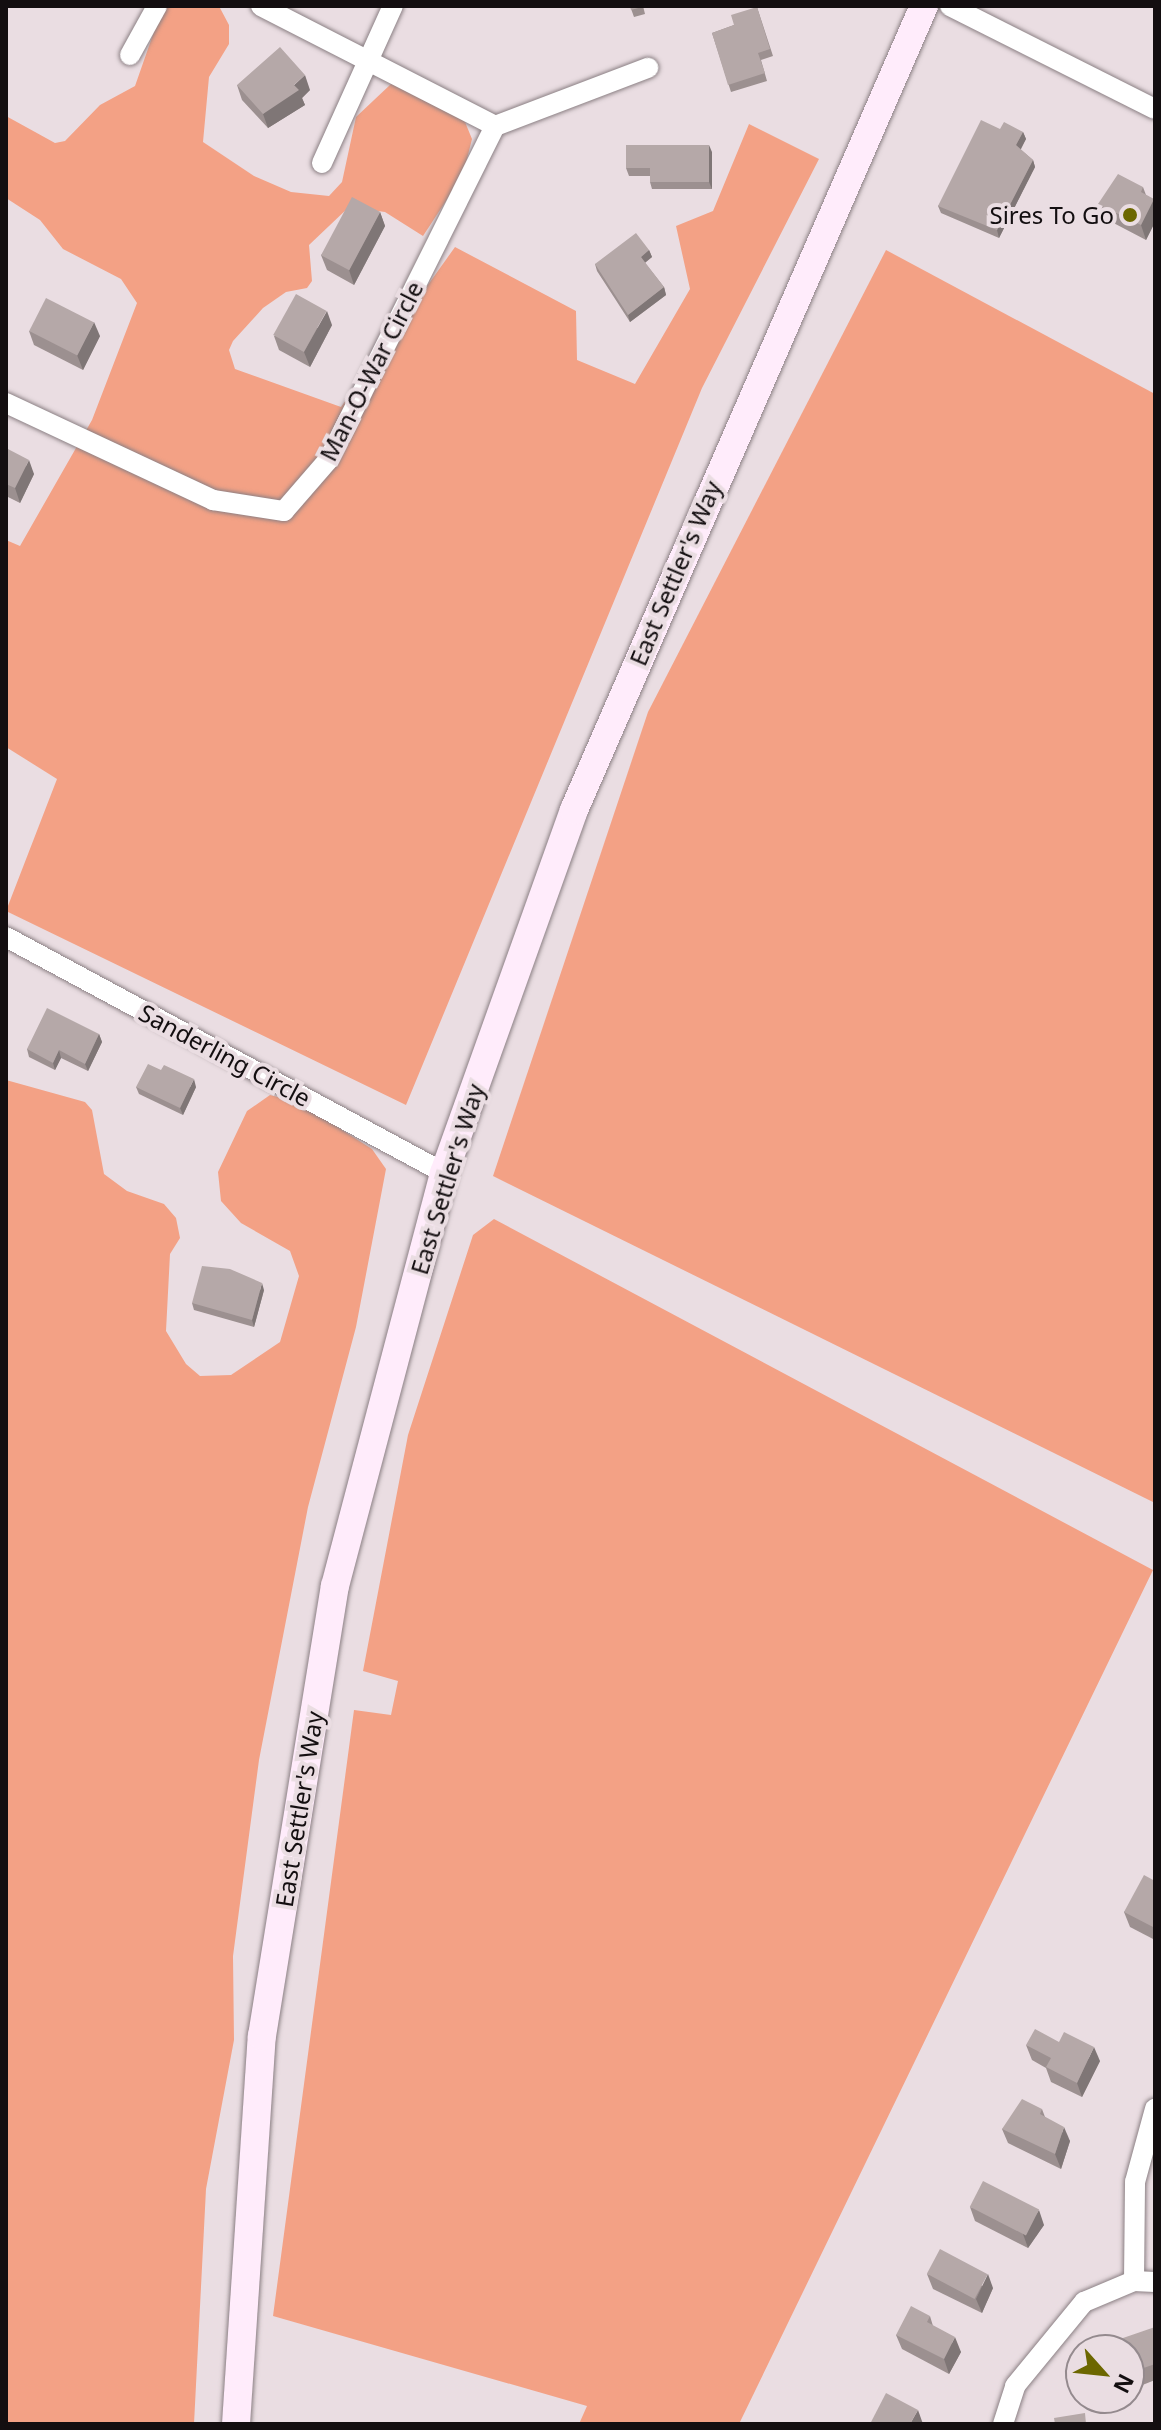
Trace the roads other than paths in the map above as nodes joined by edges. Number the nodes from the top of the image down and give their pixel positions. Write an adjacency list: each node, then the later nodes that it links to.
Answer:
1 (157, 6): 6 (street)
2 (261, 6): 7 (street)
3 (393, 6): 7 (street)
4 (924, 6): 14 (main road, East Settler's Way)
5 (950, 6): 9 (street)
6 (130, 55)
7 (369, 63): 10 (street); 11 (street)
8 (648, 68): 10 (street)
9 (1155, 109)
10 (495, 126): 12 (street, Man-O-War Circle)
11 (322, 163)
12 (6, 403)
13 (6, 937): 14 (street, Sanderling Circle)
14 (444, 1173): 17 (main road, East Settler's Way)
15 (1155, 2109): 16 (street)
16 (1145, 2282): 18 (street)
17 (236, 2424)
18 (1003, 2424)

